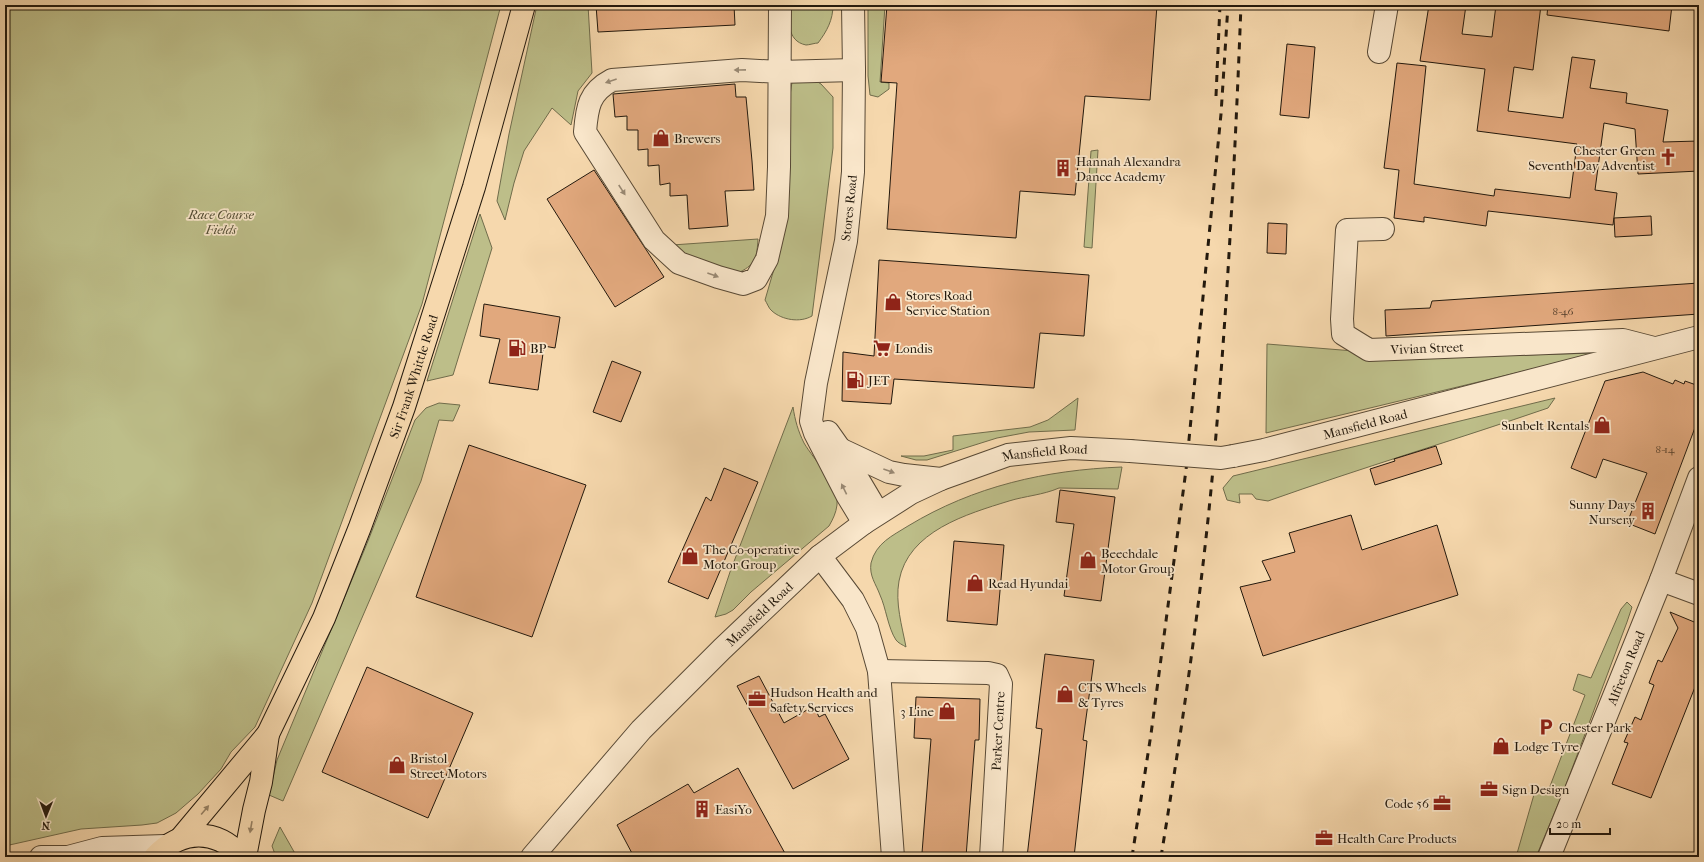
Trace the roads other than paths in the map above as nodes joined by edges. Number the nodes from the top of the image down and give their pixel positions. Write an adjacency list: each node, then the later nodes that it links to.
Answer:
1 (524, 5): 20 (highway, Sir Frank Whittle Road)
2 (780, 5): 7 (street)
3 (853, 5): 6 (street, Stores Road)
4 (1387, 5): 5 (street)
5 (1379, 52)
6 (854, 70): 7 (street); 11 (street, Stores Road)
7 (779, 72): 7 (street, one-way to 7)
8 (1383, 229): 10 (street, Vivian Street)
9 (1699, 336): 10 (street, Mansfield Road)
10 (1654, 348): 14 (street, Mansfield Road, bridge)
11 (813, 409): 12 (street); 15 (street, Stores Road, one-way to 11)
12 (840, 449): 14 (street, one-way to 14); 15 (street)
13 (1699, 478): 17 (street, Alfreton Road)
14 (941, 479): 15 (street, Mansfield Road)
15 (871, 518): 16 (street, Mansfield Road)
16 (820, 556): 19 (street); 26 (street, Mansfield Road)
17 (1662, 580): 18 (street); 29 (street, Alfreton Road)
18 (1699, 594)
19 (879, 671): 27 (street); 28 (street, Parker Centre)
20 (268, 734): 21 (highway, Sir Frank Whittle Road, one-way to 20); 25 (highway, Sir Frank Whittle Road, one-way to 25)
21 (167, 847): 23 (street); 24 (highway)
22 (41, 857): 23 (street)
23 (68, 857)
24 (242, 857)
25 (245, 857)
26 (532, 857)
27 (893, 857)
28 (992, 857)
29 (1549, 857)

